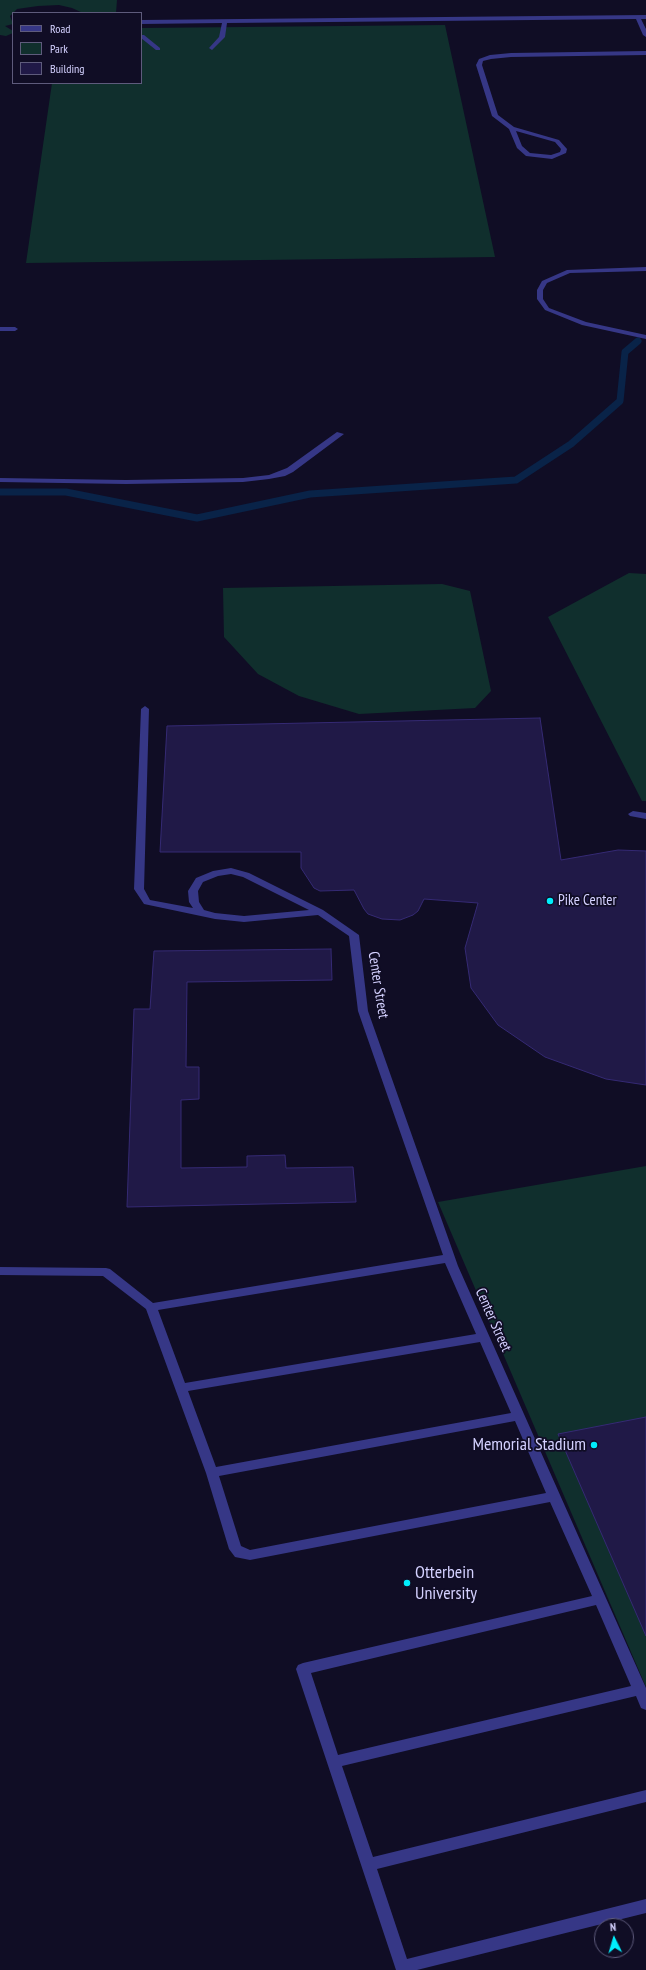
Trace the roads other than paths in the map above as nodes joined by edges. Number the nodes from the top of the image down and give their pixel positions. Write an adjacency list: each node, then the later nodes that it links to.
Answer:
1 (638, 17): 2 (street); 4 (street); 5 (street)
2 (646, 17)
3 (142, 22): 4 (street)
4 (225, 22): 7 (street)
5 (646, 35)
6 (142, 37): 8 (street)
7 (212, 48)
8 (158, 49)
9 (646, 53): 10 (street)
10 (512, 128): 10 (street)
11 (646, 269): 14 (street)
12 (0, 329): 13 (street)
13 (15, 329)
14 (646, 337)
15 (340, 434): 16 (street)
16 (0, 480)
17 (145, 709): 20 (street)
18 (633, 814): 19 (street)
19 (646, 816)
20 (200, 912): 21 (street); 21 (street)
21 (320, 912): 22 (street, Center Street)
22 (449, 1258): 24 (street); 25 (street, Center Street)
23 (0, 1272): 24 (street)
24 (152, 1307): 26 (street)
25 (484, 1338): 26 (street); 27 (street, Center Street)
26 (181, 1388): 28 (street)
27 (518, 1416): 28 (street); 29 (street, Center Street)
28 (212, 1473): 29 (street)
29 (554, 1496): 30 (street, Center Street)
30 (600, 1599): 31 (street, Center Street); 33 (street)
31 (640, 1689): 32 (street, Center Street); 33 (street)
32 (646, 1704)
33 (334, 1762): 35 (street)
34 (646, 1796): 35 (street)
35 (368, 1865): 37 (street)
36 (646, 1906): 37 (street)
37 (402, 1969)

